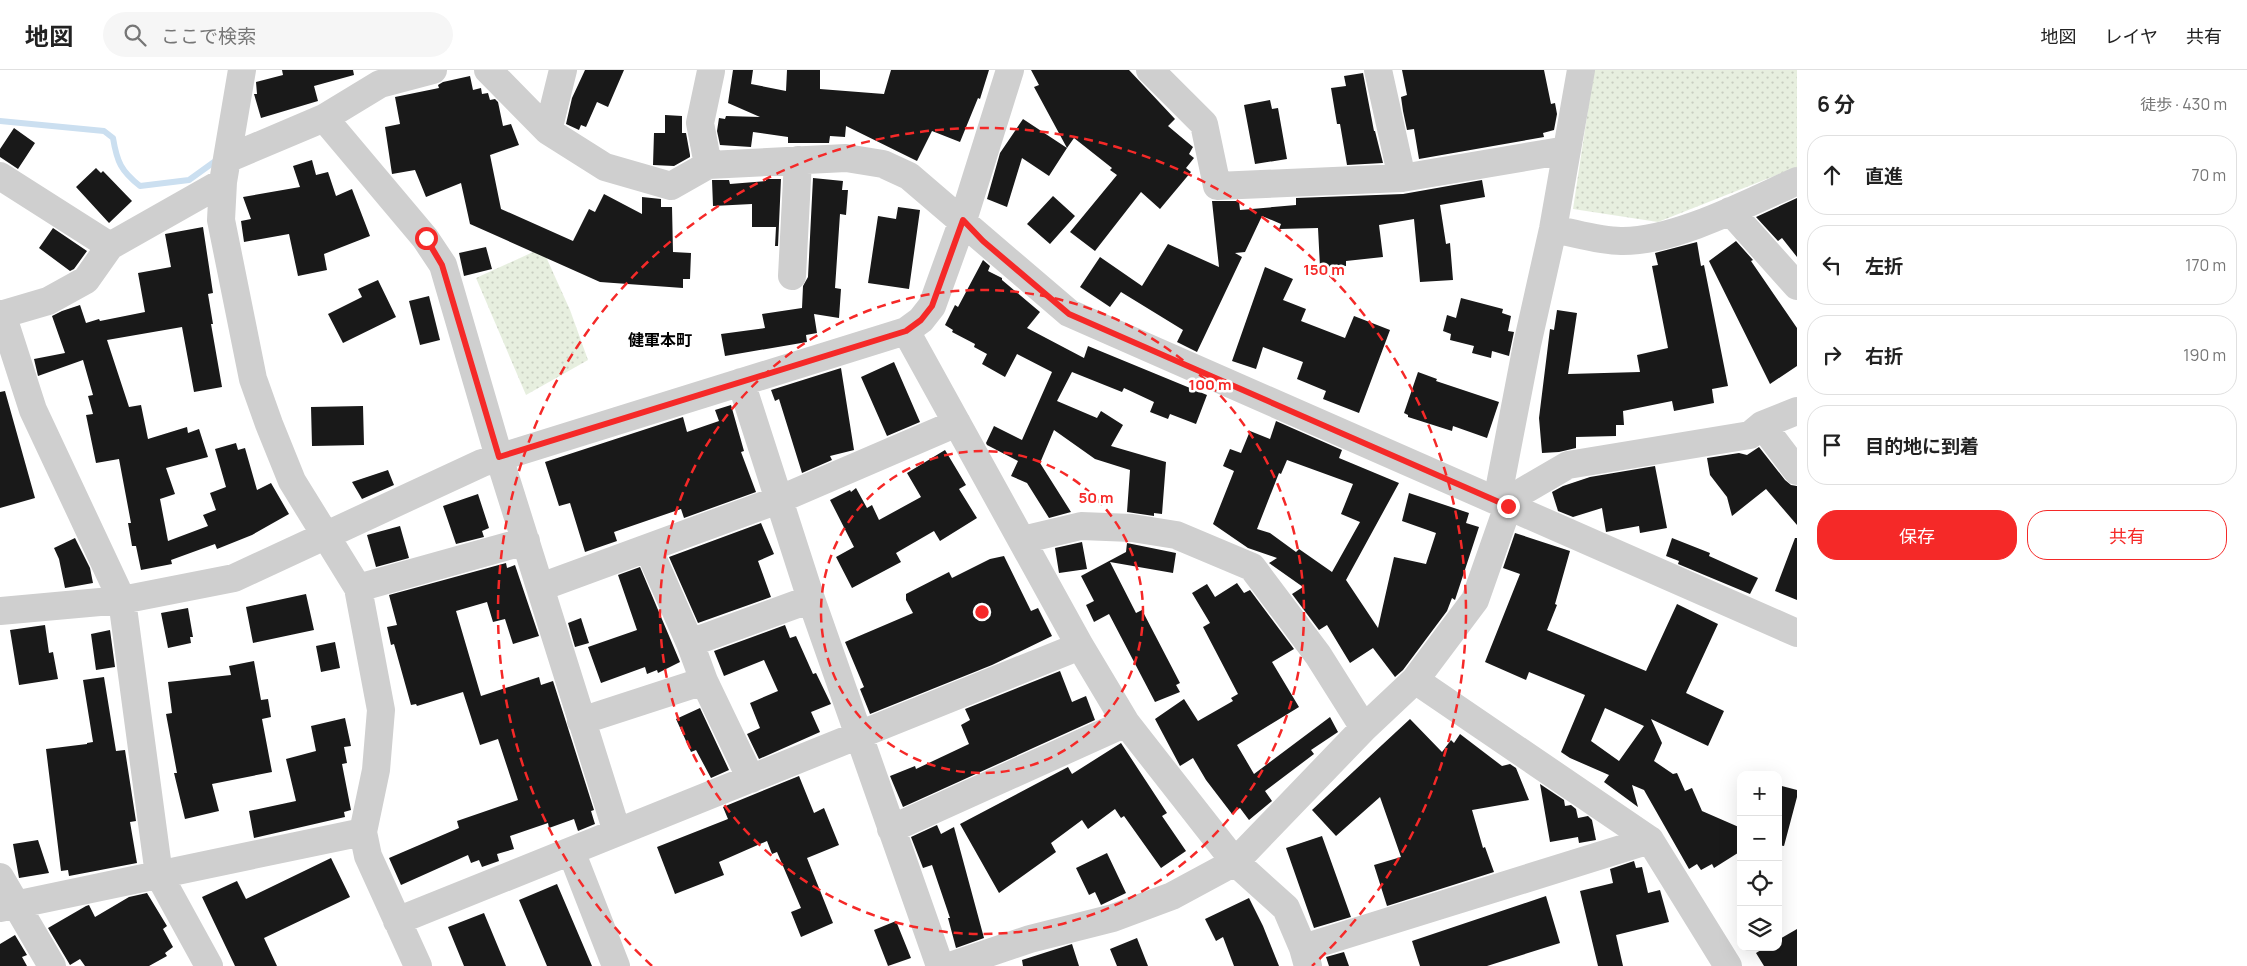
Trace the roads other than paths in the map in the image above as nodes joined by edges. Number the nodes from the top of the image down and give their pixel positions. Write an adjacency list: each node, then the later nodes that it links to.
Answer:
1 (242, 70): 15 (street)
2 (434, 70): 10 (street)
3 (488, 70): 11 (street)
4 (563, 70): 11 (street)
5 (1010, 70): 20 (street)
6 (1150, 70): 17 (street)
7 (1378, 70): 17 (street)
8 (1581, 70): 12 (street)
9 (711, 71): 14 (street)
10 (324, 118): 15 (street); 31 (street)
11 (548, 131): 14 (street)
12 (1567, 150): 17 (street); 21 (street)
13 (798, 160): 14 (street); 20 (street); 23 (street)
14 (708, 165)
15 (225, 170): 22 (street); 35 (street)
16 (0, 176): 22 (street)
17 (1402, 178)
18 (1797, 181): 19 (street)
19 (1730, 211): 21 (street); 24 (street)
20 (963, 220): 26 (street); 34 (street)
21 (1553, 229): 34 (street)
22 (110, 246): 25 (street)
23 (792, 276)
24 (1797, 286)
25 (1, 314): 42 (street)
26 (906, 331): 27 (street); 29 (street)
27 (741, 382): 31 (street); 33 (street)
28 (1797, 411): 30 (street)
29 (957, 423): 33 (street); 36 (street)
30 (1762, 425): 32 (street); 34 (street)
31 (499, 457): 35 (street); 37 (street)
32 (1797, 471)
33 (778, 500): 38 (street); 41 (street)
34 (1508, 506): 44 (street); 47 (street)
35 (326, 536): 40 (street); 42 (street)
36 (1022, 540): 46 (street); 51 (street)
37 (526, 541): 39 (street); 40 (street)
38 (648, 548): 39 (street); 45 (street)
39 (541, 587): 49 (street)
40 (358, 588): 55 (street)
41 (811, 599): 45 (street); 52 (street)
42 (122, 600): 43 (street); 60 (street)
43 (0, 610)
44 (1797, 633)
45 (690, 643): 48 (street)
46 (1080, 646): 50 (street); 52 (street)
47 (1415, 680): 51 (street); 57 (street)
48 (704, 681): 49 (street); 53 (street)
49 (581, 721): 56 (street)
50 (1126, 723): 54 (street); 59 (street)
51 (1364, 728): 59 (street)
52 (858, 736): 53 (street); 54 (street)
53 (751, 779): 56 (street)
54 (891, 829): 69 (street)
55 (363, 832): 60 (street); 63 (street)
56 (617, 832): 58 (street)
57 (1650, 840): 64 (street); 71 (street)
58 (571, 851): 63 (street); 68 (street)
59 (1235, 862): 64 (street); 70 (street)
60 (159, 876): 62 (street); 66 (street)
61 (0, 878): 62 (street)
62 (8, 906): 65 (street)
63 (397, 921): 67 (street)
64 (1306, 957)
65 (52, 966)
66 (210, 966)
67 (418, 966)
68 (616, 966)
69 (940, 966)
70 (950, 966)
71 (1728, 966)

